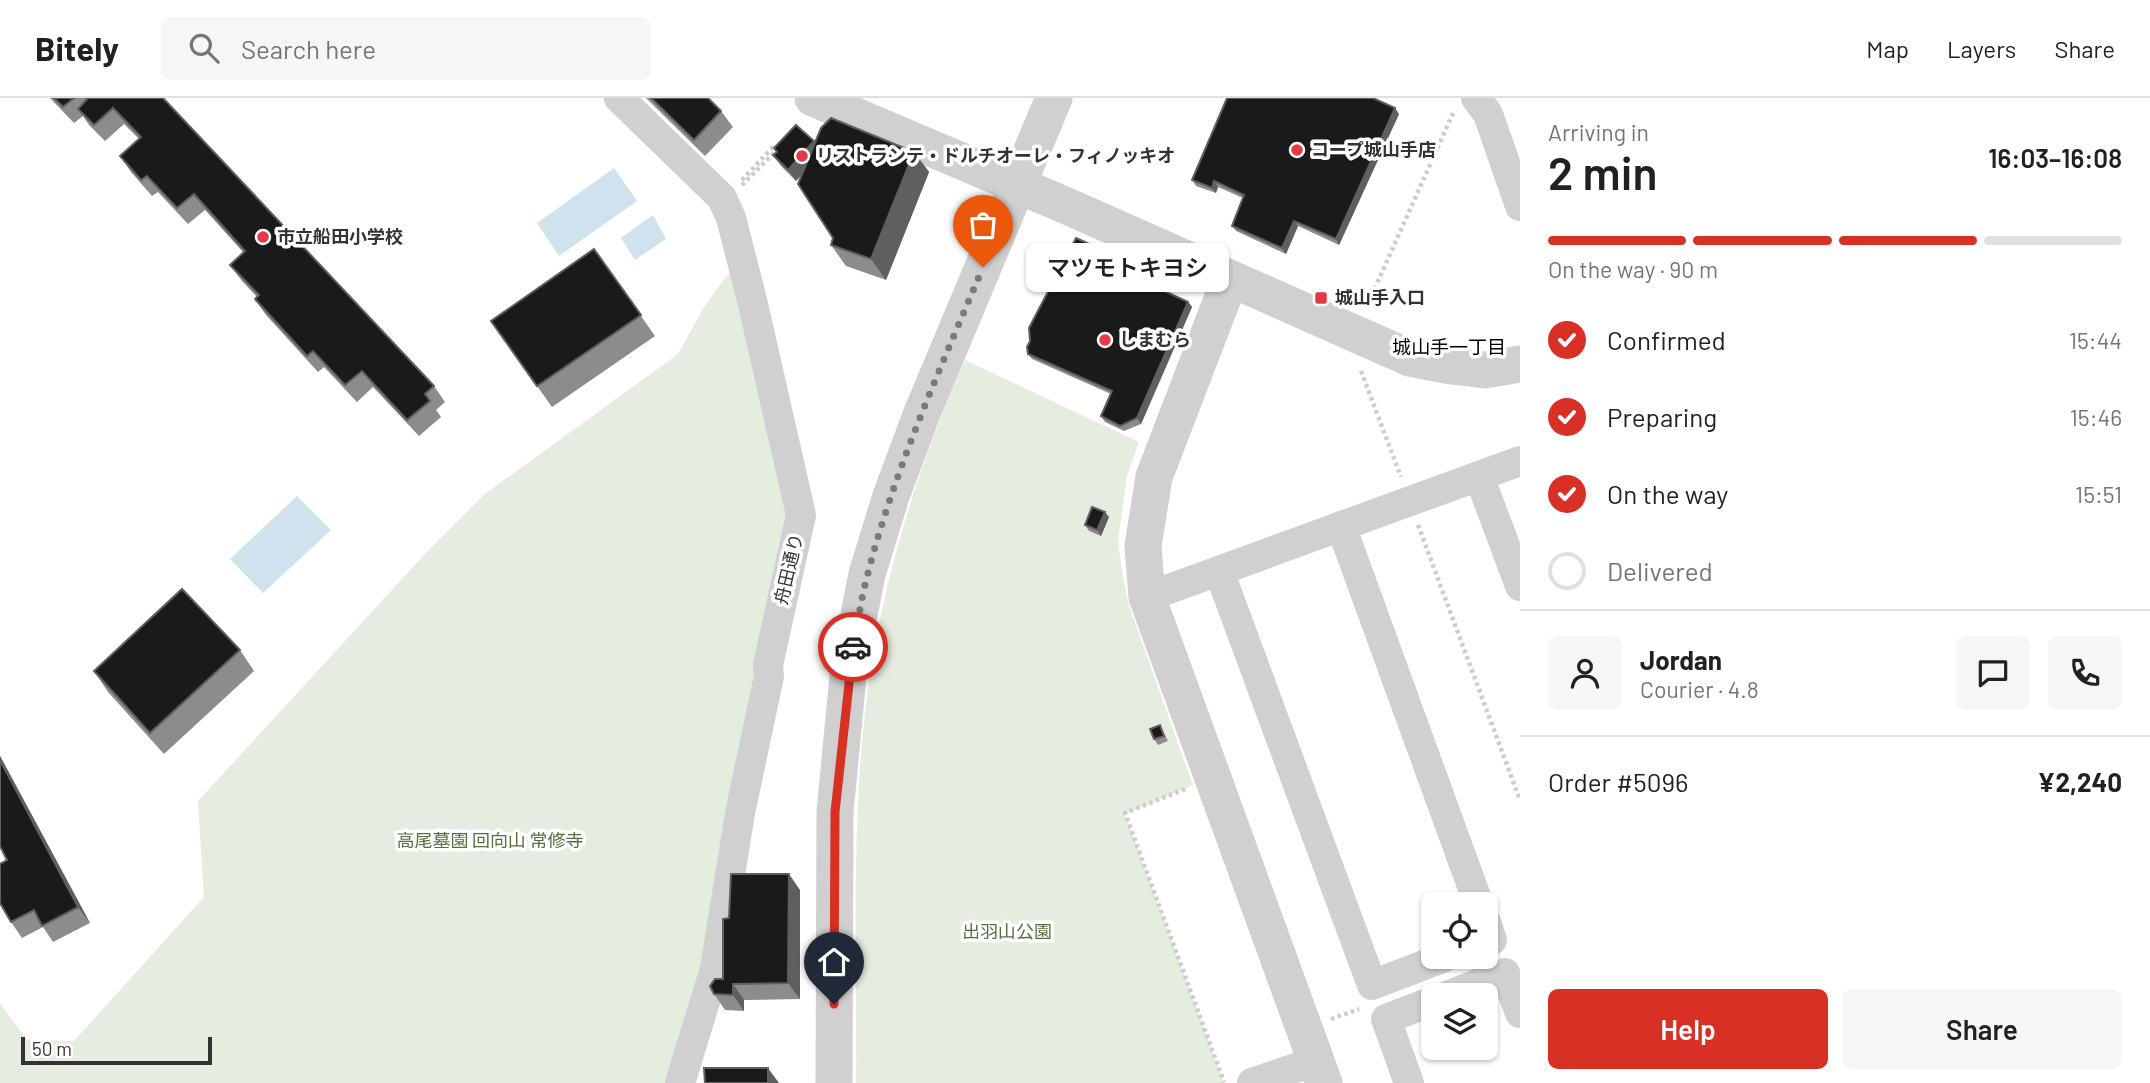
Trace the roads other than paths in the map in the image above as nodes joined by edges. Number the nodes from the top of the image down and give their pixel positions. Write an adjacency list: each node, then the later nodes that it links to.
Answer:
1 (619, 98): 21 (street, 舟田通り)
2 (813, 98): 5 (street)
3 (1054, 98): 5 (street)
4 (1465, 104): 6 (street)
5 (1018, 185): 7 (street); 22 (street)
6 (1520, 205)
7 (1230, 279): 8 (street); 14 (street)
8 (1520, 364)
9 (1520, 461): 10 (street)
10 (1479, 476): 11 (street); 13 (street)
11 (1341, 526): 12 (street); 15 (street)
12 (1219, 571): 14 (street); 16 (street)
13 (1520, 586)
14 (1147, 597): 20 (street)
15 (1474, 892)
16 (1421, 966)
17 (1480, 983): 19 (street)
18 (1421, 1006): 24 (street)
19 (1520, 1013)
20 (1320, 1072): 23 (street)
21 (680, 1083)
22 (834, 1083)
23 (1252, 1083)
24 (1409, 1083)

